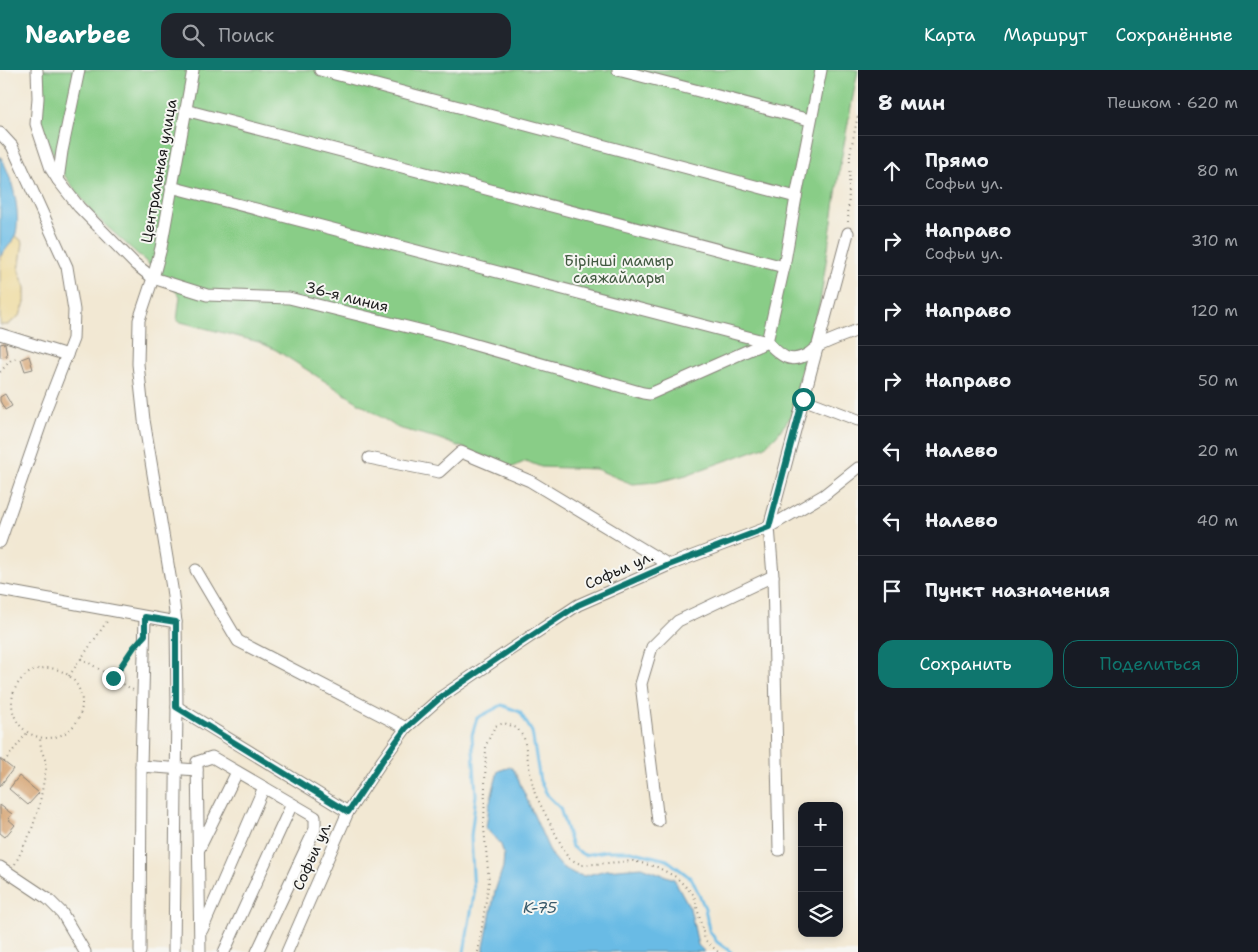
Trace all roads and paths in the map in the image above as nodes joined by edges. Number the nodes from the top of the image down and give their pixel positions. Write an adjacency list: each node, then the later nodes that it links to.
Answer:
1 (37, 70): 11 (street, 36-я линия)
2 (79, 70): 11 (street)
3 (194, 70): 7 (street, Центральная улица)
4 (320, 70): 13 (street)
5 (618, 70): 9 (street)
6 (821, 70): 9 (street)
7 (185, 110): 12 (street, Центральная улица); 15 (street)
8 (858, 115): 14 (path)
9 (810, 120): 13 (street)
10 (0, 133): 21 (street)
11 (58, 180): 16 (street, 36-я линия)
12 (171, 187): 16 (street, Центральная улица); 19 (street)
13 (796, 197): 15 (street)
14 (848, 234): 20 (street)
15 (784, 267): 19 (street)
16 (154, 278): 19 (street, 36-я линия); 36 (street, Центральная улица)
17 (858, 330): 20 (street)
18 (0, 334): 21 (street)
19 (767, 342): 20 (street)
20 (817, 347): 24 (street)
21 (67, 355): 29 (street)
22 (17, 358): 23 (path)
23 (0, 372)
24 (803, 399): 25 (street); 28 (street)
25 (858, 420)
26 (369, 458): 30 (street)
27 (858, 468): 28 (street, Софьи ул.)
28 (769, 527): 30 (street, Софьи ул.); 32 (street)
29 (0, 542)
30 (669, 565): 43 (street, Софьи ул.)
31 (196, 570): 43 (street)
32 (773, 576): 54 (street); 55 (street)
33 (0, 590): 34 (street)
34 (115, 610): 35 (street); 38 (path)
35 (145, 617): 36 (street); 37 (street)
36 (176, 622): 42 (street, Центральная улица)
37 (145, 635): 40 (path); 41 (street)
38 (81, 658): 39 (path); 40 (path)
39 (69, 676): 44 (path); 45 (path)
40 (113, 678): 41 (path)
41 (143, 696): 47 (street)
42 (176, 707): 48 (street, Центральная улица); 53 (street)
43 (406, 728): 53 (street, Софьи ул.)
44 (27, 733): 45 (path); 46 (path)
45 (40, 738): 58 (path)
46 (4, 762)
47 (140, 766): 48 (street); 61 (street)
48 (176, 769): 49 (street); 62 (street, Центральная улица)
49 (197, 770): 50 (street); 56 (street)
50 (237, 772): 51 (street); 56 (street)
51 (264, 788): 52 (street); 59 (street)
52 (292, 804): 64 (street); 65 (street)
53 (348, 812): 66 (street, Софьи ул.)
54 (658, 821)
55 (779, 850)
56 (198, 851): 59 (street)
57 (0, 868): 58 (street)
58 (10, 874): 60 (street)
59 (200, 935): 63 (street)
60 (85, 952)
61 (140, 952)
62 (174, 952)
63 (200, 952)
64 (224, 952)
65 (257, 952)
66 (286, 952)
67 (478, 952): 68 (path)
68 (718, 952)

